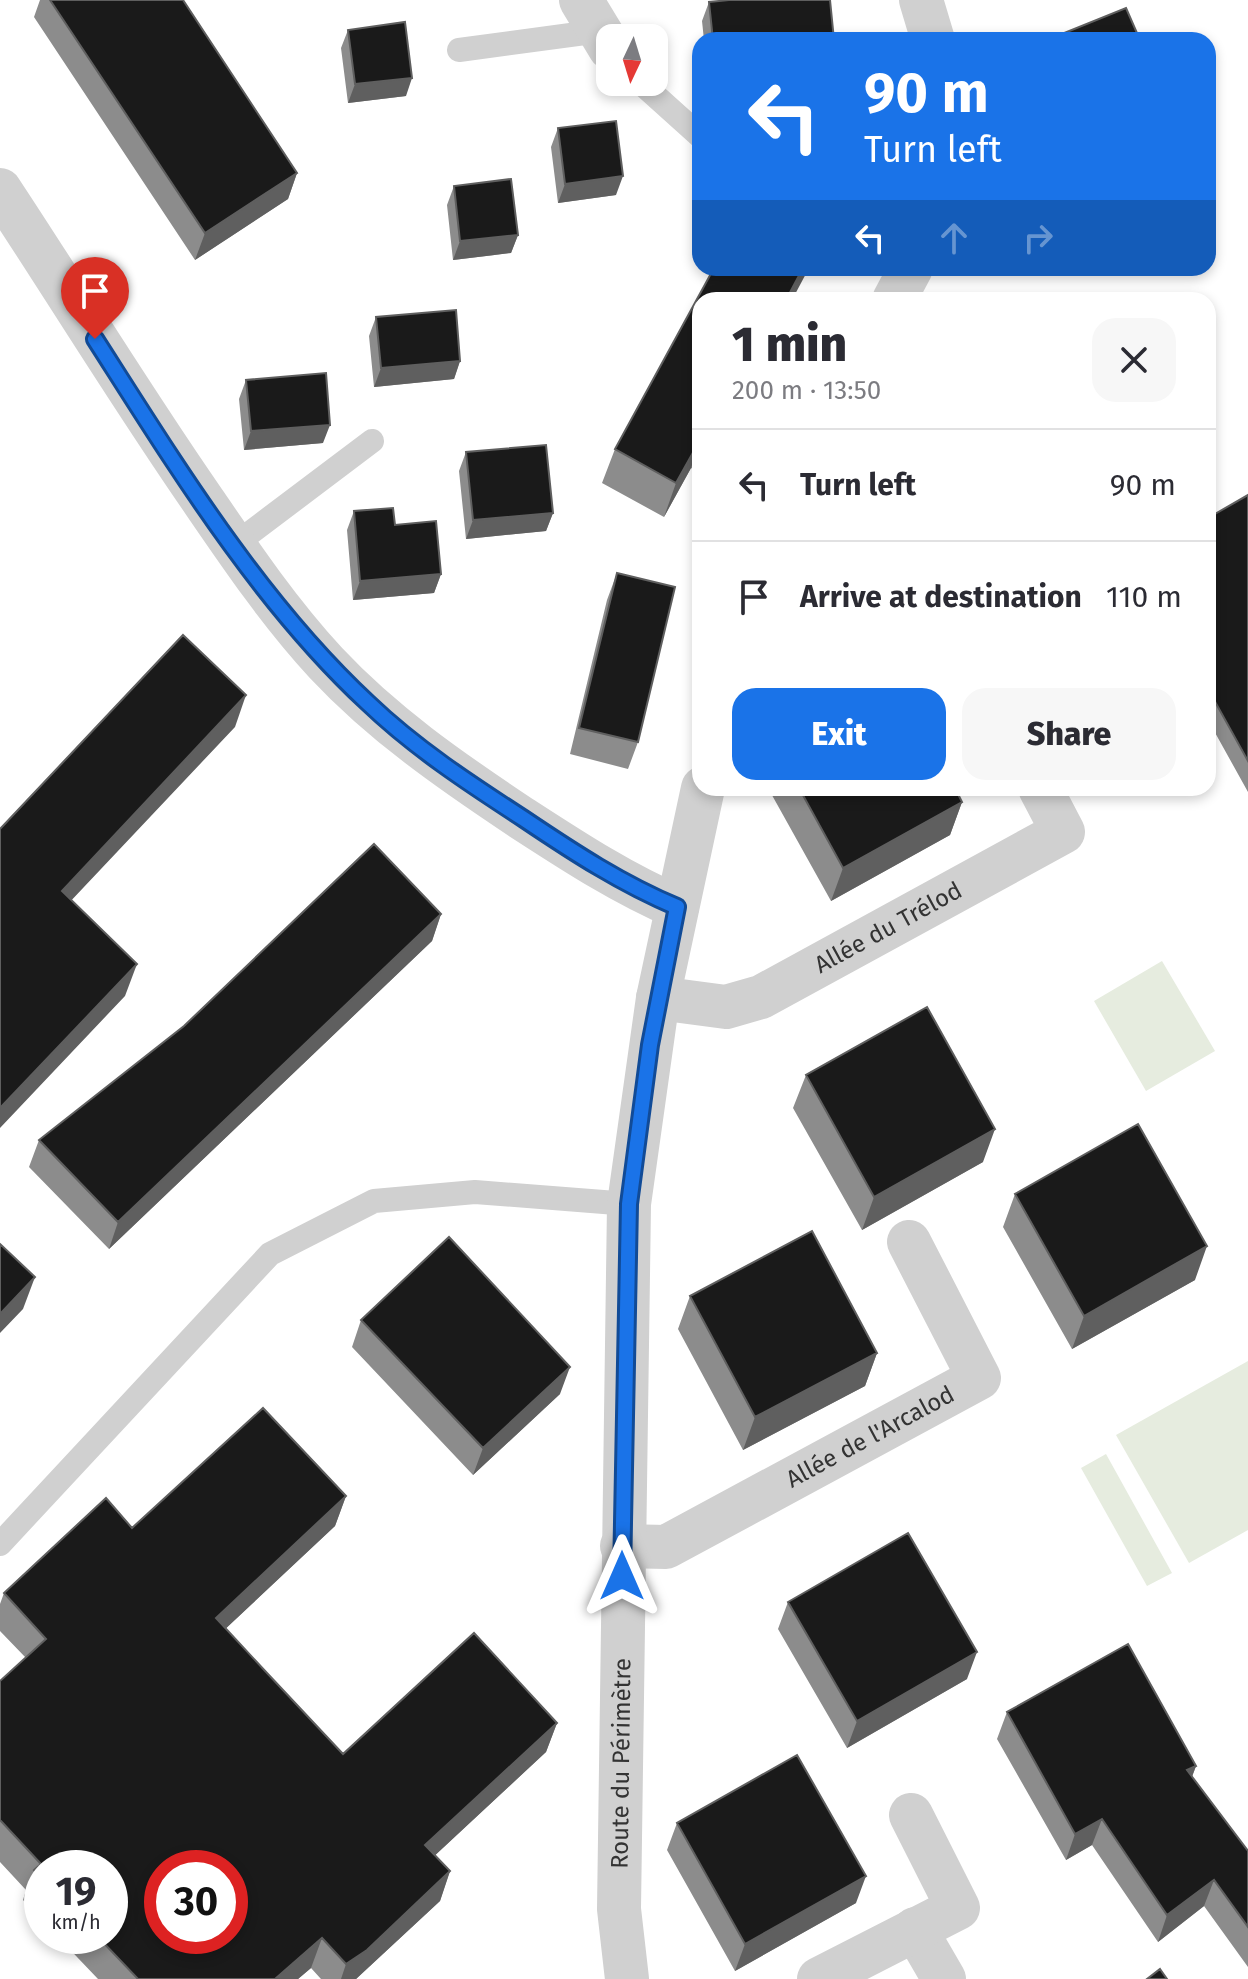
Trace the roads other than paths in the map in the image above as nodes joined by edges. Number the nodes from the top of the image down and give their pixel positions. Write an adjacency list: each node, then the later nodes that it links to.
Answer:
1 (921, 0): 3 (street)
2 (596, 26): 4 (lane)
3 (931, 32)
4 (459, 50)
5 (656, 96): 6 (lane)
6 (692, 129)
7 (0, 190): 9 (street)
8 (372, 441): 9 (lane)
9 (234, 545): 12 (street)
10 (701, 796): 12 (street, Route du Périmètre)
11 (1044, 796): 13 (street, Allée du Trélod)
12 (677, 907): 13 (street, Route du Périmètre)
13 (658, 998): 14 (street, Route du Périmètre)
14 (629, 1204): 16 (lane); 17 (street, Route du Périmètre)
15 (909, 1242): 17 (street, Allée de l'Arcalod)
16 (0, 1544)
17 (622, 1546): 20 (street, Route du Périmètre)
18 (911, 1815): 19 (street)
19 (915, 1929): 21 (street); 22 (street)
20 (627, 1979)
21 (819, 1979)
22 (944, 1979)

